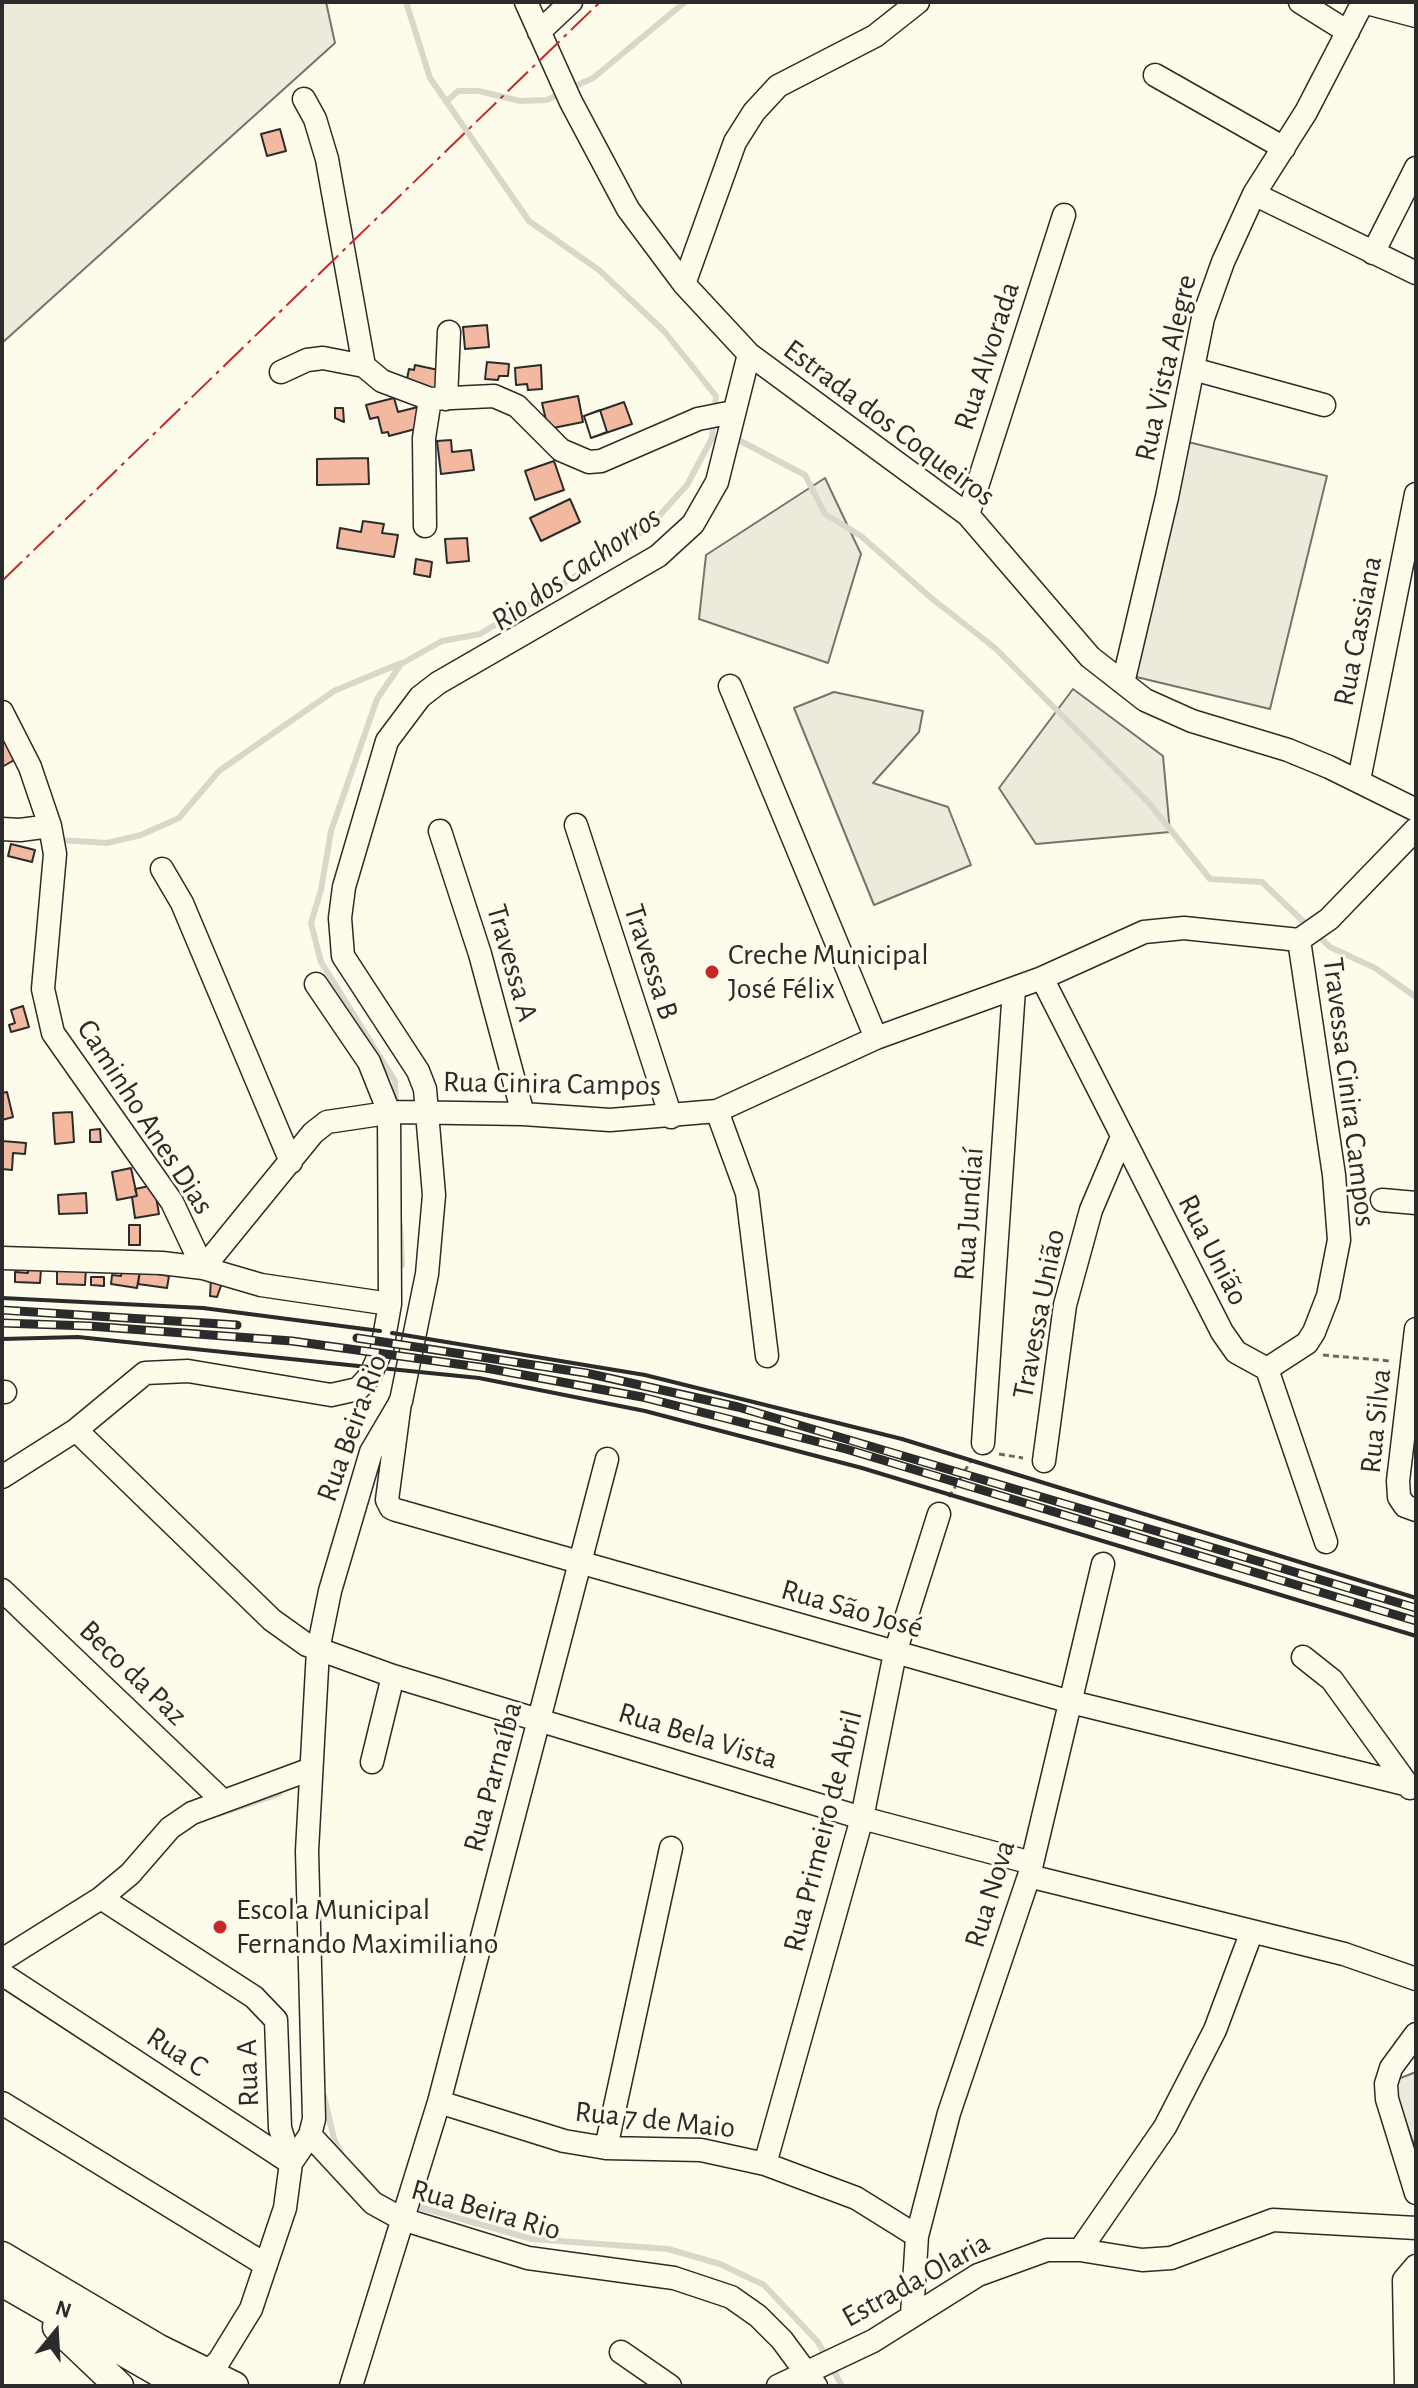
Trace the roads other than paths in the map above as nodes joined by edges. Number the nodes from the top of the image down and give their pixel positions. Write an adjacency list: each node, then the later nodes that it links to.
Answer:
1 (526, 2): 7 (street, Estrada dos Coqueiros)
2 (571, 2): 7 (street)
3 (918, 2): 17 (street)
4 (1300, 2): 8 (street)
5 (1363, 2): 6 (street); 8 (street, Rua Vista Alegre)
6 (1416, 16)
7 (539, 32): 17 (street, Estrada dos Coqueiros)
8 (1348, 32): 11 (street, Rua Vista Alegre)
9 (1155, 75): 11 (street)
10 (304, 99): 20 (street)
11 (1284, 148): 13 (street, Rua Vista Alegre)
12 (1416, 168): 15 (street)
13 (1254, 194): 15 (street); 21 (street, Rua Vista Alegre)
14 (1064, 215): 27 (street, Rua Alvorada)
15 (1373, 253): 16 (street)
16 (1416, 273)
17 (684, 284): 19 (street, Estrada dos Coqueiros)
18 (449, 332): 23 (street)
19 (749, 354): 25 (street, Rua Beira Rio); 27 (street, Estrada dos Coqueiros)
20 (364, 366): 22 (street); 23 (street)
21 (1193, 369): 24 (street); 29 (street, Rua Vista Alegre)
22 (281, 372)
23 (438, 399): 25 (street); 28 (street)
24 (1324, 405)
25 (728, 422): 47 (street, Rua Beira Rio)
26 (1416, 494): 32 (street, Rua Cassiana)
27 (968, 515): 29 (street, Estrada dos Coqueiros)
28 (425, 526)
29 (1123, 683): 32 (street, Estrada dos Coqueiros)
30 (730, 686): 44 (street)
31 (2, 712): 35 (street)
32 (1359, 780): 33 (street, Estrada dos Coqueiros)
33 (1416, 810)
34 (576, 825): 49 (street, Travessa B)
35 (50, 828): 36 (street); 55 (street, Caminho Anes Dias)
36 (2, 829)
37 (1416, 829): 40 (street)
38 (440, 831): 48 (street, Travessa A)
39 (162, 869): 51 (street)
40 (1304, 938): 41 (street, Rua Cinira Campos); 59 (street, Travessa Cinira Campos)
41 (1042, 978): 43 (street, Rua Cinira Campos); 50 (street, Rua União)
42 (316, 984): 46 (street)
43 (1014, 989): 44 (street, Rua Cinira Campos); 62 (street, Rua Jundiaí)
44 (876, 1038): 45 (street, Rua Cinira Campos)
45 (717, 1111): 49 (street, Rua Cinira Campos); 58 (street)
46 (392, 1112): 47 (street, Rua Cinira Campos); 51 (street, Rua Cinira Campos); 56 (street)
47 (424, 1112): 48 (street, Rua Cinira Campos); 60 (street, Rua Beira Rio)
48 (523, 1114): 49 (street, Rua Cinira Campos)
49 (671, 1117)
50 (1122, 1137): 59 (street, Rua União); 64 (street, Travessa União)
51 (291, 1162): 55 (street, Rua Cinira Campos)
52 (1382, 1200): 53 (street)
53 (1416, 1203)
54 (2, 1258): 55 (street)
55 (203, 1268): 56 (street)
56 (390, 1304): 61 (street)
57 (1416, 1329): 66 (street, Rua Silva)
58 (767, 1356)
59 (1267, 1369): 68 (street)
60 (401, 1401): 69 (street, Rua São José); 72 (street, Rua Beira Rio)
61 (76, 1430): 65 (street); 72 (street)
62 (981, 1447)
63 (607, 1459): 69 (street, Rua Parnaíba)
64 (1044, 1461)
65 (2, 1477)
66 (1416, 1510)
67 (939, 1514): 73 (street, Rua Primeiro de Abril)
68 (1326, 1542)
69 (583, 1561): 73 (street, Rua São José); 77 (street, Rua Parnaíba)
70 (1103, 1564): 76 (street, Rua Nova)
71 (2, 1590): 81 (street, Beco da Paz)
72 (322, 1652): 75 (street, Rua Bela Vista); 79 (street, Rua Beira Rio)
73 (895, 1653): 76 (street, Rua São José); 82 (street, Rua Primeiro de Abril)
74 (1303, 1657): 80 (street)
75 (393, 1676): 77 (street, Rua Bela Vista); 78 (street)
76 (1071, 1702): 80 (street, Rua São José); 84 (street, Rua Nova)
77 (539, 1718): 82 (street, Rua Bela Vista); 92 (street, Rua Parnaíba)
78 (372, 1762)
79 (311, 1769): 81 (street); 94 (street, Rua Beira Rio)
80 (1410, 1788)
81 (222, 1800): 85 (street)
82 (862, 1818): 84 (street, Rua Bela Vista); 97 (street, Rua Primeiro de Abril)
83 (671, 1848): 95 (street)
84 (1031, 1870): 86 (street, Rua Bela Vista); 101 (street, Rua Nova)
85 (101, 1898): 87 (street); 96 (street, Rua A)
86 (1252, 1931): 89 (street, Rua Bela Vista); 102 (street)
87 (2, 1960)
88 (2, 1974): 96 (street, Rua C)
89 (1416, 1979)
90 (1416, 2034): 91 (street)
91 (1407, 2054): 98 (street)
92 (439, 2102): 95 (street, Rua 7 de Maio); 99 (street, Rua Parnaíba)
93 (2, 2103): 104 (street)
94 (310, 2135): 96 (street); 99 (street, Rua Beira Rio)
95 (606, 2148): 97 (street, Rua 7 de Maio)
96 (291, 2163): 104 (street, Rua A)
97 (765, 2164): 101 (street, Rua 7 de Maio)
98 (1416, 2193)
99 (406, 2207): 109 (street, Rua Beira Rio); 113 (street, Rua Parnaíba)
100 (1416, 2228): 102 (street, Estrada Olaria)
101 (917, 2236): 107 (street)
102 (1080, 2250): 107 (street, Estrada Olaria)
103 (2, 2256): 110 (main road)
104 (266, 2265): 110 (street, Rua A)
105 (1416, 2266): 116 (street)
106 (13, 2289): 110 (main road); 111 (main road)
107 (912, 2315): 109 (street, Estrada Olaria)
108 (621, 2352): 114 (street)
109 (812, 2374): 115 (street, Estrada Olaria)
110 (194, 2382): 112 (main road)
111 (119, 2386)
112 (234, 2386)
113 (351, 2386)
114 (670, 2386)
115 (778, 2386)
116 (1406, 2386)

